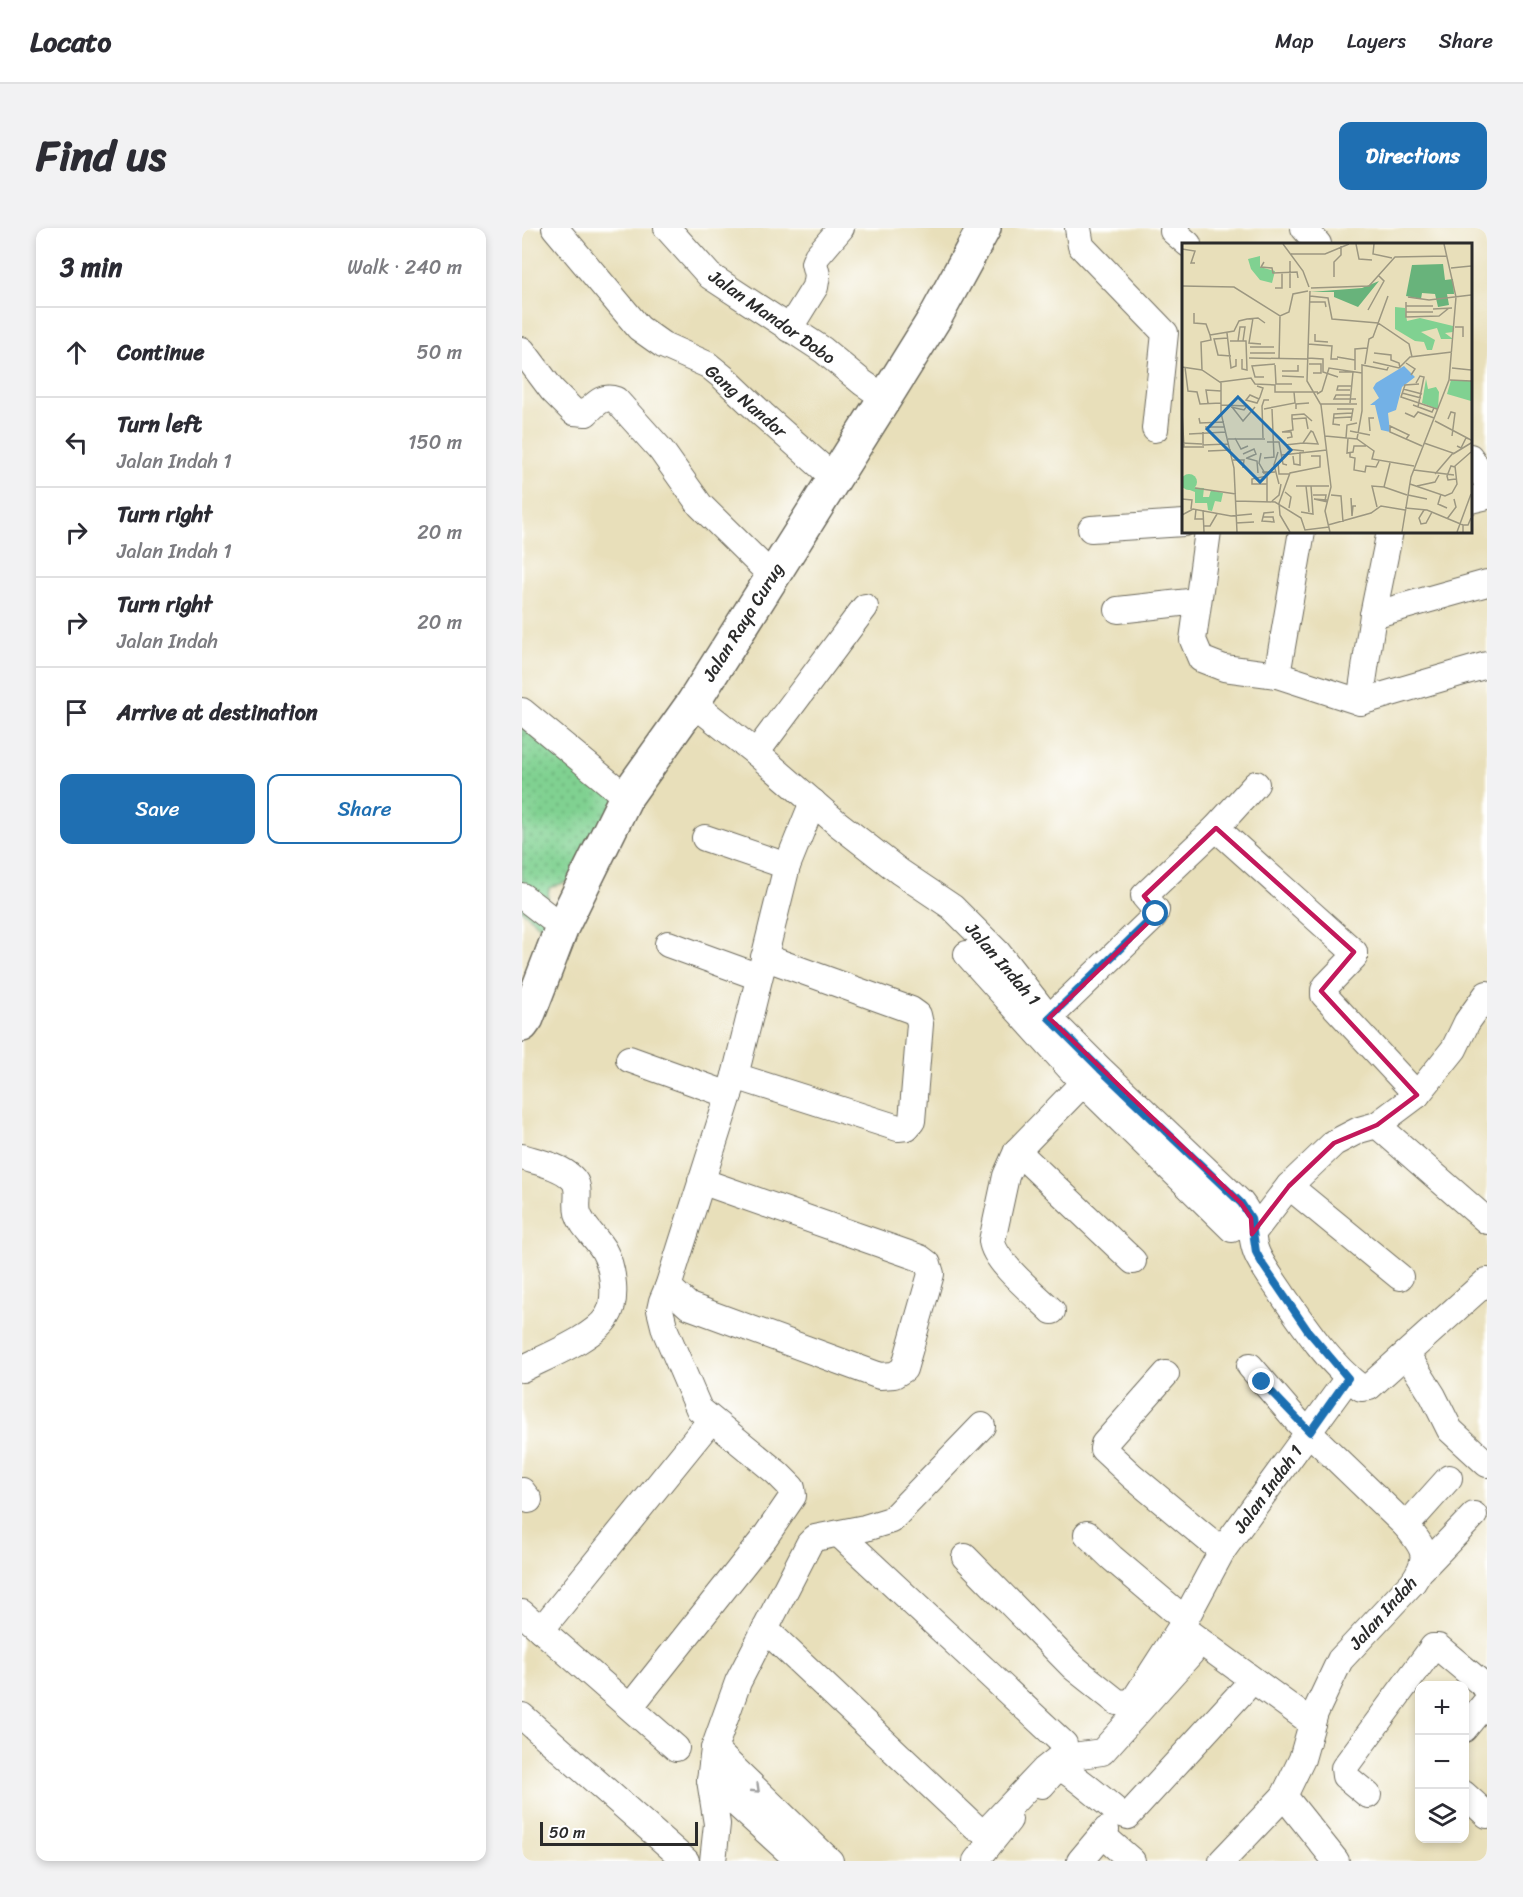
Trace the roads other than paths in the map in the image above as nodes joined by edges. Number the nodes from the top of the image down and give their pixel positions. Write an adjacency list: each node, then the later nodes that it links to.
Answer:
1 (555, 228): 15 (street, Gang Nandor)
2 (667, 228): 10 (street, Jalan Mandor Dobo)
3 (841, 228): 10 (street)
4 (984, 228): 12 (main road, Jalan Raya Curug)
5 (1078, 228): 13 (street)
6 (1176, 228): 8 (street)
7 (1304, 228): 9 (street)
8 (1187, 243)
9 (1317, 243)
10 (789, 329): 12 (street, Jalan Mandor Dobo)
11 (522, 350): 24 (street)
12 (885, 398): 15 (main road, Jalan Raya Curug)
13 (1155, 429)
14 (1472, 461): 16 (street)
15 (834, 477): 24 (main road, Jalan Raya Curug)
16 (1487, 482)
17 (1487, 496): 18 (street)
18 (1472, 500)
19 (1182, 523): 20 (street)
20 (1091, 529)
21 (1208, 532): 26 (street)
22 (1302, 532): 31 (street)
23 (1390, 532): 29 (street)
24 (772, 576): 33 (main road, Jalan Raya Curug)
25 (1487, 583): 29 (street)
26 (1198, 601): 28 (street); 31 (street)
27 (865, 607): 35 (street)
28 (1118, 610)
29 (1373, 615): 32 (street)
30 (1487, 665): 32 (street)
31 (1277, 675): 32 (street)
32 (1360, 702)
33 (693, 703): 35 (street, Jalan Indah 1); 37 (main road, Jalan Raya Curug)
34 (522, 711): 37 (street)
35 (756, 753): 38 (street, Jalan Indah 1)
36 (1256, 784): 39 (street)
37 (626, 797): 43 (main road, Jalan Raya Curug)
38 (813, 802): 41 (street); 48 (street, Jalan Indah 1)
39 (1216, 828): 48 (street); 53 (street)
40 (705, 838): 41 (street)
41 (787, 866): 46 (street)
42 (522, 896): 43 (street)
43 (562, 927): 49 (main road, Jalan Raya Curug)
44 (668, 944): 46 (street)
45 (967, 954): 51 (street)
46 (762, 967): 52 (street); 52 (street)
47 (1487, 994): 53 (street)
48 (1049, 1018): 51 (street, Jalan Indah 1)
49 (522, 1025)
50 (629, 1059): 52 (street)
51 (1092, 1076): 55 (street); 60 (street, Jalan Indah 1)
52 (732, 1085): 57 (street)
53 (1417, 1095): 54 (street)
54 (1377, 1125): 58 (street); 59 (street)
55 (1017, 1150): 61 (street); 66 (street)
56 (522, 1157): 70 (street)
57 (701, 1181): 64 (street); 65 (street)
58 (1288, 1186): 60 (street); 62 (street)
59 (1487, 1221)
60 (1242, 1231): 72 (street, Jalan Indah 1)
61 (1133, 1261)
62 (1400, 1277)
63 (1487, 1281): 68 (street)
64 (668, 1287): 65 (street); 67 (street)
65 (689, 1306): 67 (street)
66 (1052, 1311)
67 (665, 1330): 73 (street)
68 (1407, 1355): 72 (street); 76 (street)
69 (1250, 1366): 75 (street, Jalan Indah)
70 (522, 1369)
71 (1166, 1374): 82 (street)
72 (1348, 1378): 75 (street, Jalan Indah 1)
73 (711, 1420): 88 (street); 93 (street)
74 (982, 1426): 80 (street)
75 (1310, 1432): 79 (street, Jalan Indah); 82 (street, Jalan Indah 1)
76 (1487, 1464)
77 (1449, 1478): 79 (street)
78 (1474, 1515): 84 (street)
79 (1406, 1526): 84 (street, Jalan Indah)
80 (839, 1534): 87 (street); 97 (street)
81 (1087, 1534): 86 (street)
82 (1222, 1551): 86 (street, Jalan Indah 1)
83 (964, 1557): 86 (street, Jalan Indah 1)
84 (1422, 1569): 95 (street, Jalan Indah)
85 (522, 1613): 88 (street)
86 (1183, 1623): 90 (street)
87 (765, 1629): 89 (street); 99 (street)
88 (541, 1630): 93 (street)
89 (1191, 1653)
90 (1252, 1681): 95 (street); 109 (street)
91 (1487, 1688): 101 (street)
92 (1487, 1701): 96 (street)
93 (630, 1707): 98 (street)
94 (522, 1716): 105 (street)
95 (1312, 1723): 102 (street, Jalan Indah)
96 (1469, 1723)
97 (1064, 1744)
98 (676, 1748)
99 (714, 1749): 100 (street); 108 (street, one-way to 108)
100 (710, 1780): 106 (street); 107 (street)
101 (1368, 1795)
102 (1284, 1796): 112 (street, Jalan Indah); 113 (street)
103 (1469, 1799): 104 (street)
104 (1487, 1815)
105 (687, 1861)
106 (713, 1861)
107 (799, 1861)
108 (830, 1861)
109 (975, 1861)
110 (1080, 1861): 111 (street)
111 (1132, 1861)
112 (1222, 1861)
113 (1336, 1861)

